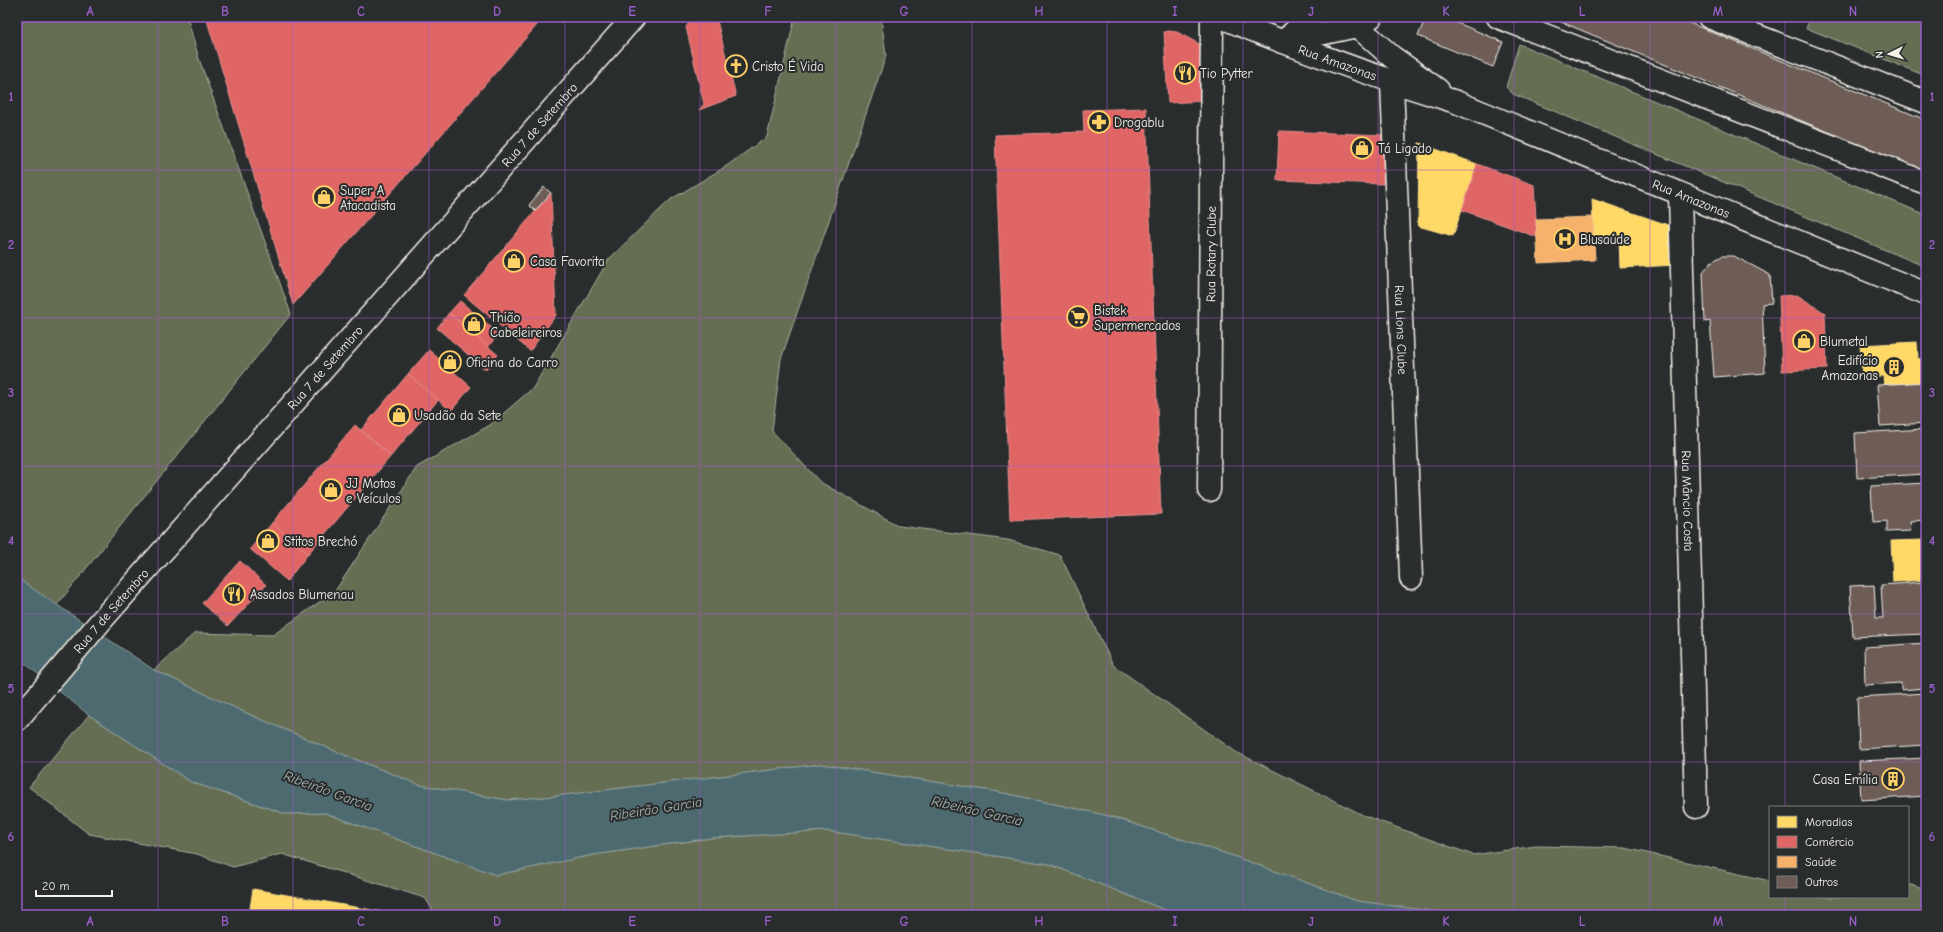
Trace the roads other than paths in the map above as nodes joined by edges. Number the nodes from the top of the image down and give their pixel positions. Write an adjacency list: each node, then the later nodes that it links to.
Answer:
1 (634, 17): 17 (main road, Rua 7 de Setembro)
2 (1212, 17): 15 (main road, Rua Rotary Clube)
3 (1221, 17): 8 (main road, Rua Amazonas)
4 (1310, 17): 8 (main road)
5 (1498, 17): 12 (main road)
6 (1709, 17): 11 (main road)
7 (1357, 20): 8 (main road); 10 (main road, Rua Amazonas)
8 (1282, 42): 9 (main road, Rua Amazonas)
9 (1392, 82): 10 (main road, Rua Amazonas); 16 (main road, Rua Lions Clube)
10 (1456, 102): 13 (main road, Rua Amazonas)
11 (1926, 102)
12 (1926, 183)
13 (1680, 194): 14 (main road, Rua Amazonas); 18 (main road, Rua Mâncio Costa)
14 (1926, 294)
15 (1208, 490)
16 (1411, 578)
17 (17, 720)
18 (1696, 808)

